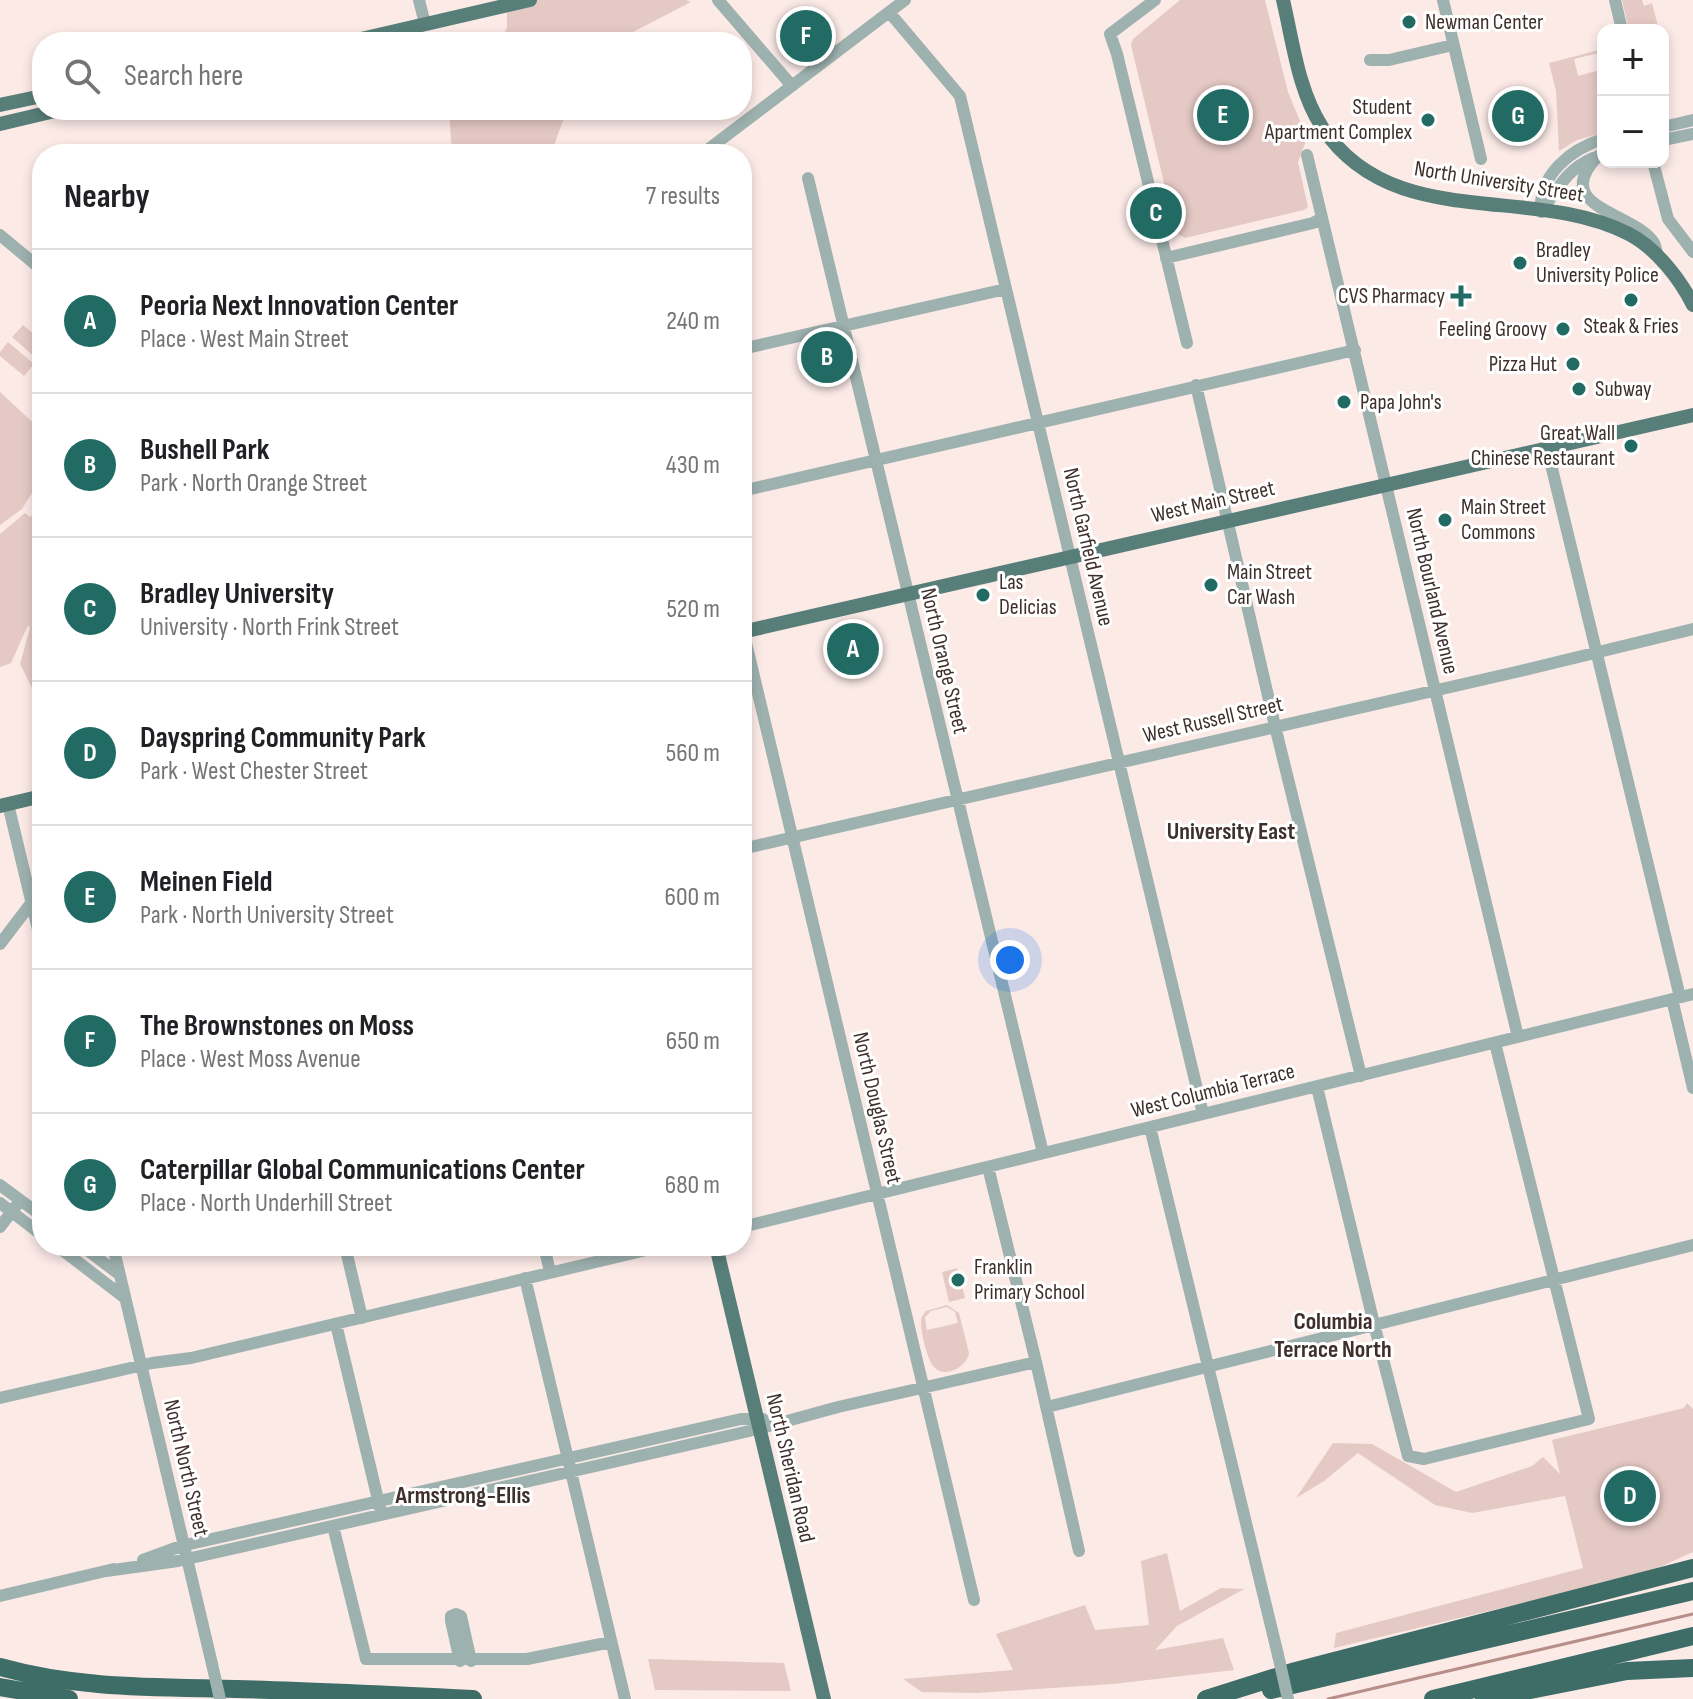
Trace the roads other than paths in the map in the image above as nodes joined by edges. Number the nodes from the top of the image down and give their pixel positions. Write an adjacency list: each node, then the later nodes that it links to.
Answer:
1 (419, 0): 10 (street)
2 (530, 0): 10 (main road)
3 (718, 0): 13 (street)
4 (905, 0): 9 (street)
5 (1155, 0): 40 (street)
6 (1283, 0): 36 (main road, North University Street)
7 (1443, 0): 15 (street)
8 (1615, 0): 11 (street)
9 (889, 12): 17 (street); 43 (street, North Garfield Avenue)
10 (425, 24): 12 (main road)
11 (1621, 24)
12 (391, 32)
13 (746, 32)
14 (752, 40): 17 (street)
15 (1453, 45): 16 (street); 33 (street)
16 (1370, 60)
17 (792, 86): 21 (street)
18 (32, 98): 19 (main road)
19 (0, 105)
20 (32, 116): 24 (main road)
21 (752, 116)
22 (747, 120): 29 (street)
23 (1693, 120): 25 (street)
24 (0, 124)
25 (1669, 126)
26 (1693, 134): 27 (street)
27 (1669, 139)
28 (1597, 141): 36 (street)
29 (715, 144)
30 (1307, 155): 37 (street, North Bourland Avenue)
31 (1597, 156): 36 (street)
32 (1597, 158): 41 (street)
33 (1481, 159)
34 (1655, 168): 39 (street)
35 (808, 178): 45 (street, North Orange Street)
36 (1541, 212): 41 (main road, North University Street)
37 (1322, 218): 40 (street); 48 (street, North Bourland Avenue)
38 (0, 235): 42 (street)
39 (1693, 252)
40 (1166, 258): 46 (street)
41 (1658, 258): 44 (main road, North University Street)
42 (32, 262)
43 (1006, 289): 45 (street); 51 (street, North Garfield Avenue)
44 (1693, 305)
45 (843, 325): 47 (street); 53 (street, North Orange Street)
46 (1187, 343)
47 (752, 347)
48 (1355, 350): 49 (street); 54 (street, North Bourland Avenue)
49 (1196, 385): 51 (street); 56 (street)
50 (1693, 415): 52 (main road, West Main Street)
51 (1038, 423): 53 (street); 57 (street, North Garfield Avenue)
52 (1547, 448): 54 (main road, West Main Street); 61 (street)
53 (876, 461): 55 (street); 58 (street, North Orange Street)
54 (1387, 485): 56 (main road, West Main Street); 63 (street, North Bourland Avenue)
55 (752, 489)
56 (1228, 522): 57 (main road, West Main Street); 64 (street)
57 (1070, 557): 58 (main road, West Main Street); 65 (street, North Garfield Avenue)
58 (908, 595): 59 (main road, West Main Street); 67 (street, North Orange Street)
59 (752, 628)
60 (1693, 629): 61 (street, West Russell Street)
61 (1598, 652): 63 (street, West Russell Street); 74 (street)
62 (752, 668): 69 (street, North Douglas Street)
63 (1435, 691): 64 (street, West Russell Street); 75 (street, North Bourland Avenue)
64 (1275, 726): 65 (street, West Russell Street); 77 (street)
65 (1119, 762): 67 (street, West Russell Street); 80 (street, North Garfield Avenue)
66 (32, 798): 68 (main road)
67 (956, 799): 69 (street, West Russell Street); 82 (street, North Orange Street)
68 (4, 805): 71 (street)
69 (792, 837): 70 (street, West Russell Street); 85 (street, North Douglas Street)
70 (752, 847)
71 (32, 902): 72 (street)
72 (0, 944)
73 (1693, 994): 74 (street, West Columbia Terrace)
74 (1676, 998): 75 (street, West Columbia Terrace); 79 (street)
75 (1518, 1037): 76 (street, West Columbia Terrace)
76 (1495, 1043): 77 (street, West Columbia Terrace); 104 (street)
77 (1361, 1076): 78 (street, West Columbia Terrace)
78 (1317, 1087): 80 (street, West Columbia Terrace); 108 (street)
79 (1693, 1088)
80 (1203, 1114): 81 (street, West Columbia Terrace)
81 (1150, 1127): 82 (street, West Columbia Terrace); 111 (street)
82 (1043, 1153): 83 (street, West Columbia Terrace)
83 (988, 1167): 85 (street, West Columbia Terrace); 109 (street)
84 (0, 1185): 86 (street)
85 (877, 1194): 90 (street, West Columbia Terrace); 112 (street, North Douglas Street)
86 (21, 1200): 88 (street); 89 (street)
87 (0, 1203): 89 (street)
88 (32, 1208)
89 (12, 1212): 91 (street); 92 (street)
90 (752, 1225)
91 (0, 1227)
92 (32, 1227)
93 (1693, 1245): 104 (street)
94 (70, 1256): 105 (street)
95 (95, 1256): 102 (street)
96 (115, 1256): 102 (street, North North Street)
97 (347, 1256): 106 (street)
98 (546, 1256): 101 (street)
99 (620, 1256): 101 (street)
100 (718, 1256): 115 (main road, North Sheridan Road)
101 (550, 1272): 103 (street)
102 (120, 1275): 105 (street, North North Street)
103 (525, 1278): 106 (street); 116 (street)
104 (1555, 1280): 108 (street); 108 (street)
105 (125, 1298): 110 (street, North North Street)
106 (362, 1318): 107 (street)
107 (336, 1324): 110 (street); 118 (street)
108 (1374, 1324): 111 (street)
109 (1036, 1362): 112 (street); 114 (street)
110 (141, 1366): 113 (street); 121 (street, North North Street)
111 (1208, 1366): 114 (street); 141 (street, bridge)
112 (924, 1387): 115 (street); 128 (street, North Douglas Street)
113 (1, 1393)
114 (1047, 1407): 122 (street)
115 (757, 1424): 116 (street); 117 (street); 138 (main road, North Sheridan Road)
116 (567, 1458): 117 (street); 118 (street)
117 (570, 1472): 119 (street); 130 (street)
118 (379, 1502): 119 (street); 121 (street)
119 (382, 1515): 120 (street)
120 (333, 1526): 123 (street); 130 (street)
121 (183, 1545): 123 (street, North North Street); 125 (street)
122 (1079, 1551)
123 (187, 1559): 125 (street); 136 (street, North North Street, bridge)
124 (1693, 1568): 139 (highway)
125 (106, 1571): 127 (street)
126 (1693, 1590): 140 (highway)
127 (0, 1596)
128 (974, 1600)
129 (1693, 1636): 142 (highway)
130 (611, 1642): 134 (street)
131 (0, 1667): 137 (highway)
132 (1693, 1668): 143 (highway)
133 (0, 1687): 135 (highway)
134 (624, 1696)
135 (69, 1699)
136 (220, 1699)
137 (473, 1699)
138 (824, 1699)
139 (1206, 1699)
140 (1217, 1699)
141 (1288, 1699)
142 (1433, 1699)
143 (1484, 1699)

